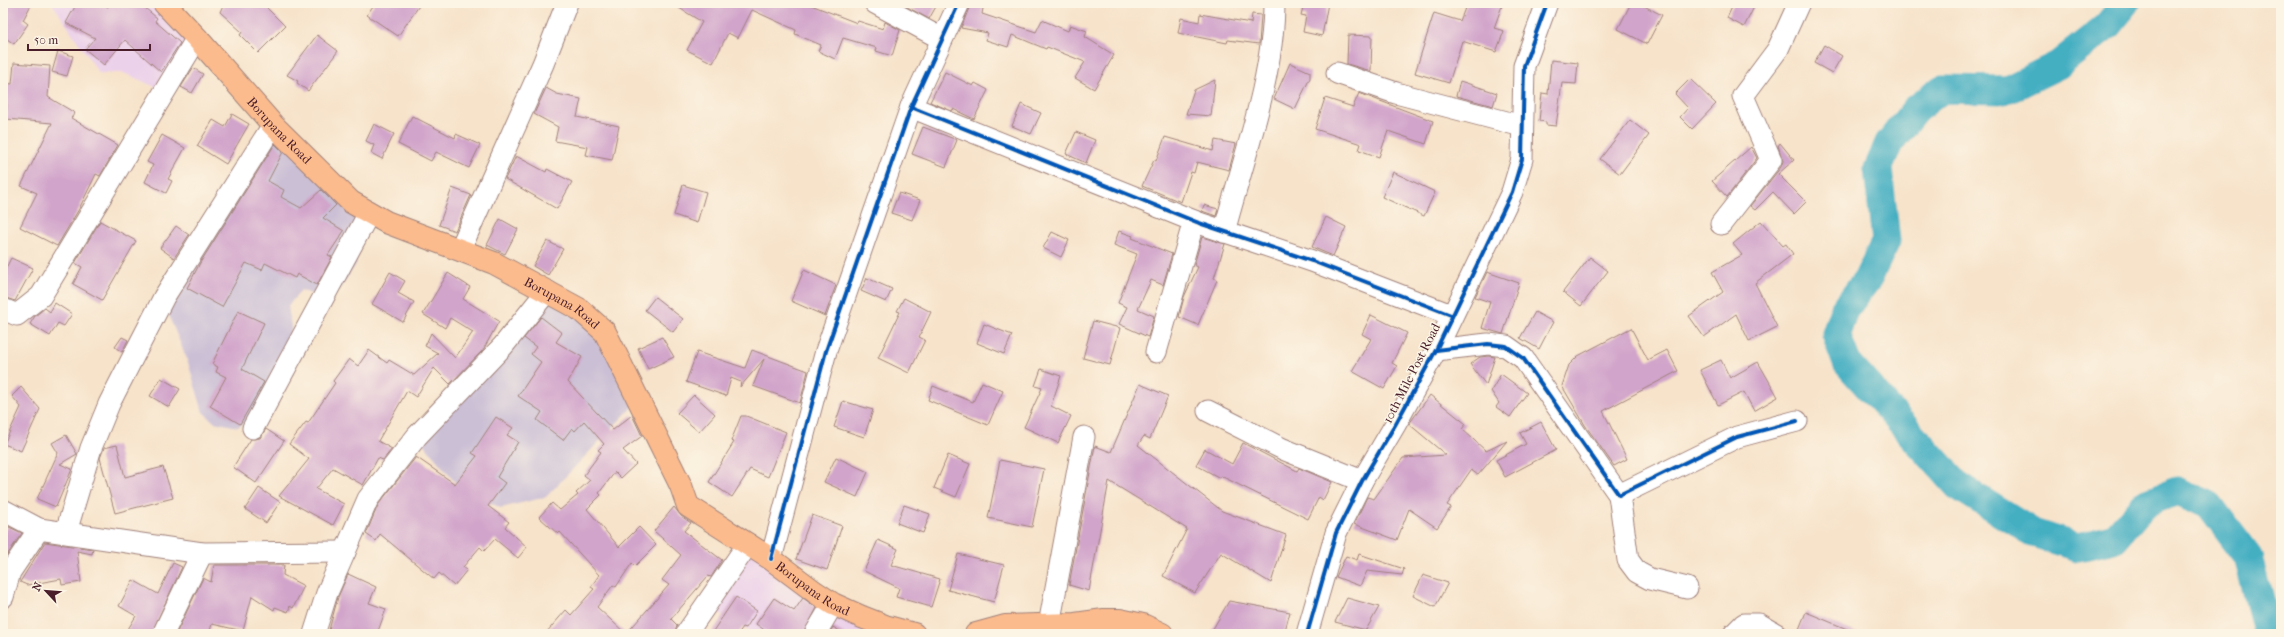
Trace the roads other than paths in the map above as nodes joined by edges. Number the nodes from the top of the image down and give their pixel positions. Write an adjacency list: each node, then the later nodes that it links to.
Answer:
1 (164, 3): 8 (main road, Borupana Road)
2 (567, 3): 18 (street)
3 (875, 3): 9 (street)
4 (958, 3): 9 (street)
5 (1274, 3): 17 (street)
6 (1547, 3): 13 (street, 10th Mile Post Road)
7 (1799, 3): 16 (street)
8 (197, 38): 12 (main road, Borupana Road); 20 (street)
9 (942, 39): 11 (street)
10 (1337, 73): 13 (street)
11 (911, 107): 15 (street); 36 (street)
12 (273, 124): 14 (main road, Borupana Road); 32 (street)
13 (1522, 126): 21 (street, 10th Mile Post Road)
14 (369, 213): 18 (main road, Borupana Road); 26 (street)
15 (1194, 221): 17 (street); 23 (street)
16 (1721, 224)
17 (1224, 232): 21 (street)
18 (460, 250): 19 (main road, Borupana Road)
19 (547, 291): 33 (main road, Borupana Road); 34 (street)
20 (3, 309)
21 (1451, 315): 22 (street, 10th Mile Post Road)
22 (1436, 350): 28 (street, 10th Mile Post Road); 29 (street)
23 (1156, 352)
24 (1208, 411): 28 (street)
25 (1797, 421): 29 (street)
26 (253, 428)
27 (1084, 437): 40 (street)
28 (1362, 481): 49 (street, 10th Mile Post Road)
29 (1619, 495): 37 (street)
30 (3, 510): 31 (street)
31 (39, 529): 32 (street); 38 (street)
32 (66, 532): 35 (street)
33 (748, 544): 36 (main road, Borupana Road); 44 (street)
34 (345, 552): 35 (street); 43 (street)
35 (202, 553): 42 (street)
36 (771, 559): 39 (main road, Borupana Road)
37 (1687, 588)
38 (3, 597)
39 (833, 604): 45 (street); 46 (main road, Borupana Road)
40 (1049, 624): 41 (main road); 47 (main road)
41 (1073, 629): 48 (main road)
42 (163, 634)
43 (314, 634)
44 (686, 634)
45 (815, 634)
46 (914, 634)
47 (976, 634)
48 (1162, 634)
49 (1306, 634)
50 (1734, 634): 51 (street)
51 (1776, 634)

